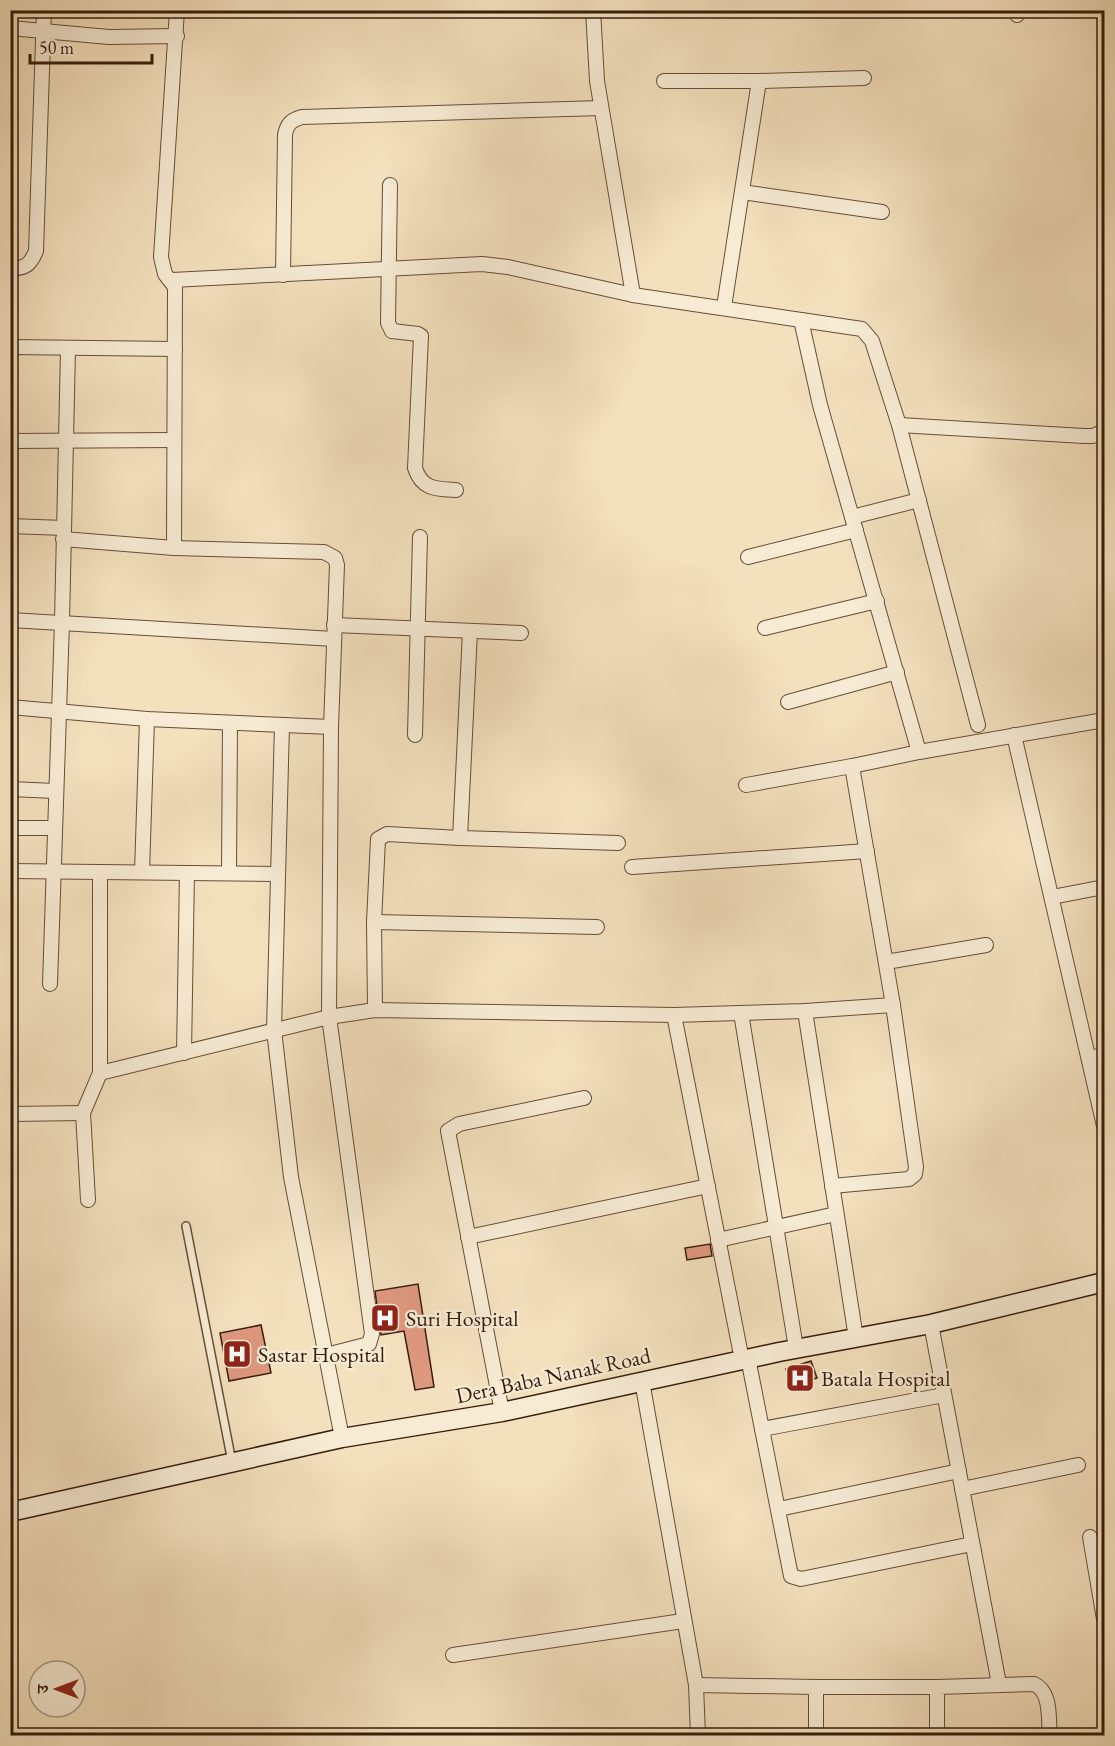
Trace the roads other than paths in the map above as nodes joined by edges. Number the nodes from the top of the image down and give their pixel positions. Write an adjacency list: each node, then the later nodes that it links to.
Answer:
1 (44, 10): 5 (street)
2 (177, 10): 6 (street)
3 (593, 10): 10 (street)
4 (10, 28): 5 (street)
5 (44, 30): 6 (street); 14 (street)
6 (177, 36): 17 (street)
7 (864, 78): 9 (street)
8 (664, 81): 9 (street)
9 (759, 81): 12 (street)
10 (601, 108): 16 (street); 18 (street)
11 (390, 185): 15 (street)
12 (742, 192): 13 (street); 19 (street)
13 (882, 213)
14 (10, 269)
15 (388, 269): 16 (street); 18 (street); 29 (street)
16 (283, 275): 17 (street)
17 (172, 280): 23 (street)
18 (633, 295): 19 (street)
19 (724, 307): 20 (street)
20 (801, 320): 24 (street); 31 (street)
21 (10, 346): 22 (street)
22 (68, 349): 23 (street); 28 (street)
23 (175, 349): 26 (street)
24 (899, 425): 25 (street); 30 (street)
25 (1104, 431)
26 (174, 440): 28 (street); 35 (street)
27 (10, 441): 28 (street)
28 (66, 442): 33 (street)
29 (456, 490)
30 (919, 500): 31 (street); 54 (street)
31 (854, 524): 36 (street); 37 (street)
32 (10, 526): 33 (street)
33 (63, 533): 35 (street); 39 (street)
34 (420, 537): 41 (street)
35 (174, 548): 40 (street)
36 (748, 557)
37 (877, 601): 42 (street); 46 (street)
38 (10, 620): 39 (street)
39 (62, 622): 45 (street); 49 (street)
40 (334, 625): 41 (street); 45 (street)
41 (418, 628): 43 (street); 56 (street)
42 (765, 628)
43 (470, 631): 44 (street); 65 (street)
44 (521, 633)
45 (333, 639): 55 (street)
46 (897, 672): 47 (street); 58 (street)
47 (788, 702)
48 (10, 707): 49 (street)
49 (57, 711): 50 (street); 62 (street)
50 (147, 719): 52 (street); 72 (street)
51 (1104, 720): 57 (street)
52 (230, 723): 53 (street); 74 (street)
53 (282, 725): 55 (street); 75 (street)
54 (978, 725)
55 (331, 727): 88 (street)
56 (415, 735)
57 (1014, 735): 58 (street); 77 (street)
58 (919, 752): 59 (street)
59 (852, 766): 60 (street); 67 (street)
60 (746, 785)
61 (10, 789): 62 (street)
62 (55, 791): 64 (street)
63 (10, 828): 64 (street)
64 (54, 828): 70 (street)
65 (460, 838): 66 (street); 78 (street)
66 (618, 843)
67 (867, 851): 68 (street); 81 (street)
68 (632, 867)
69 (10, 871): 70 (street)
70 (53, 872): 71 (street); 82 (street)
71 (100, 872): 72 (street); 93 (street)
72 (142, 872): 73 (street)
73 (187, 873): 74 (street); 90 (street)
74 (229, 873): 75 (street)
75 (278, 874): 89 (street)
76 (1104, 887): 77 (street)
77 (1052, 897): 92 (street)
78 (374, 922): 79 (street); 84 (street)
79 (597, 927)
80 (986, 945): 81 (street)
81 (886, 962): 83 (street)
82 (50, 984)
83 (893, 1005): 85 (street); 100 (street)
84 (375, 1010): 87 (street); 88 (street)
85 (805, 1011): 86 (street); 100 (street)
86 (741, 1013): 87 (street); 104 (street)
87 (674, 1015): 99 (street)
88 (329, 1017): 89 (street); 111 (street)
89 (274, 1030): 90 (street); 111 (street)
90 (184, 1053): 93 (street)
91 (1104, 1054): 92 (street)
92 (1089, 1059): 95 (street)
93 (100, 1073): 96 (street)
94 (584, 1098): 105 (street)
95 (1102, 1104): 98 (street)
96 (83, 1113): 97 (street); 101 (street)
97 (10, 1114)
98 (1104, 1126)
99 (708, 1186): 105 (street); 106 (street)
100 (832, 1186): 102 (street)
101 (88, 1200)
102 (836, 1214): 104 (street); 109 (street)
103 (186, 1226): 118 (lane)
104 (776, 1228): 106 (street); 110 (street)
105 (468, 1237): 115 (street)
106 (718, 1240): 112 (street)
107 (1104, 1282): 108 (main road, Dera Baba Nanak Road)
108 (931, 1324): 109 (main road, Dera Baba Nanak Road); 114 (street)
109 (856, 1338): 110 (main road, Dera Baba Nanak Road)
110 (796, 1348): 112 (main road, Dera Baba Nanak Road)
111 (326, 1354): 117 (street)
112 (745, 1359): 113 (main road, Dera Baba Nanak Road); 116 (street)
113 (642, 1381): 115 (main road, Dera Baba Nanak Road); 127 (street)
114 (944, 1395): 116 (street); 120 (street)
115 (502, 1412): 117 (main road, Dera Baba Nanak Road)
116 (762, 1430): 122 (street)
117 (342, 1438): 118 (main road, Dera Baba Nanak Road)
118 (232, 1462): 123 (main road, Dera Baba Nanak Road)
119 (1078, 1465): 121 (street)
120 (958, 1471): 121 (street); 122 (street)
121 (962, 1489): 125 (street)
122 (779, 1509): 125 (street)
123 (10, 1512)
124 (1090, 1537): 126 (street)
125 (972, 1544): 129 (street)
126 (1104, 1619)
127 (683, 1620): 128 (street); 130 (street)
128 (453, 1655)
129 (999, 1684): 131 (street); 136 (street)
130 (696, 1685): 132 (street); 133 (street)
131 (937, 1687): 132 (street); 135 (street)
132 (816, 1688): 134 (street)
133 (698, 1736)
134 (816, 1736)
135 (937, 1736)
136 (1050, 1736)

